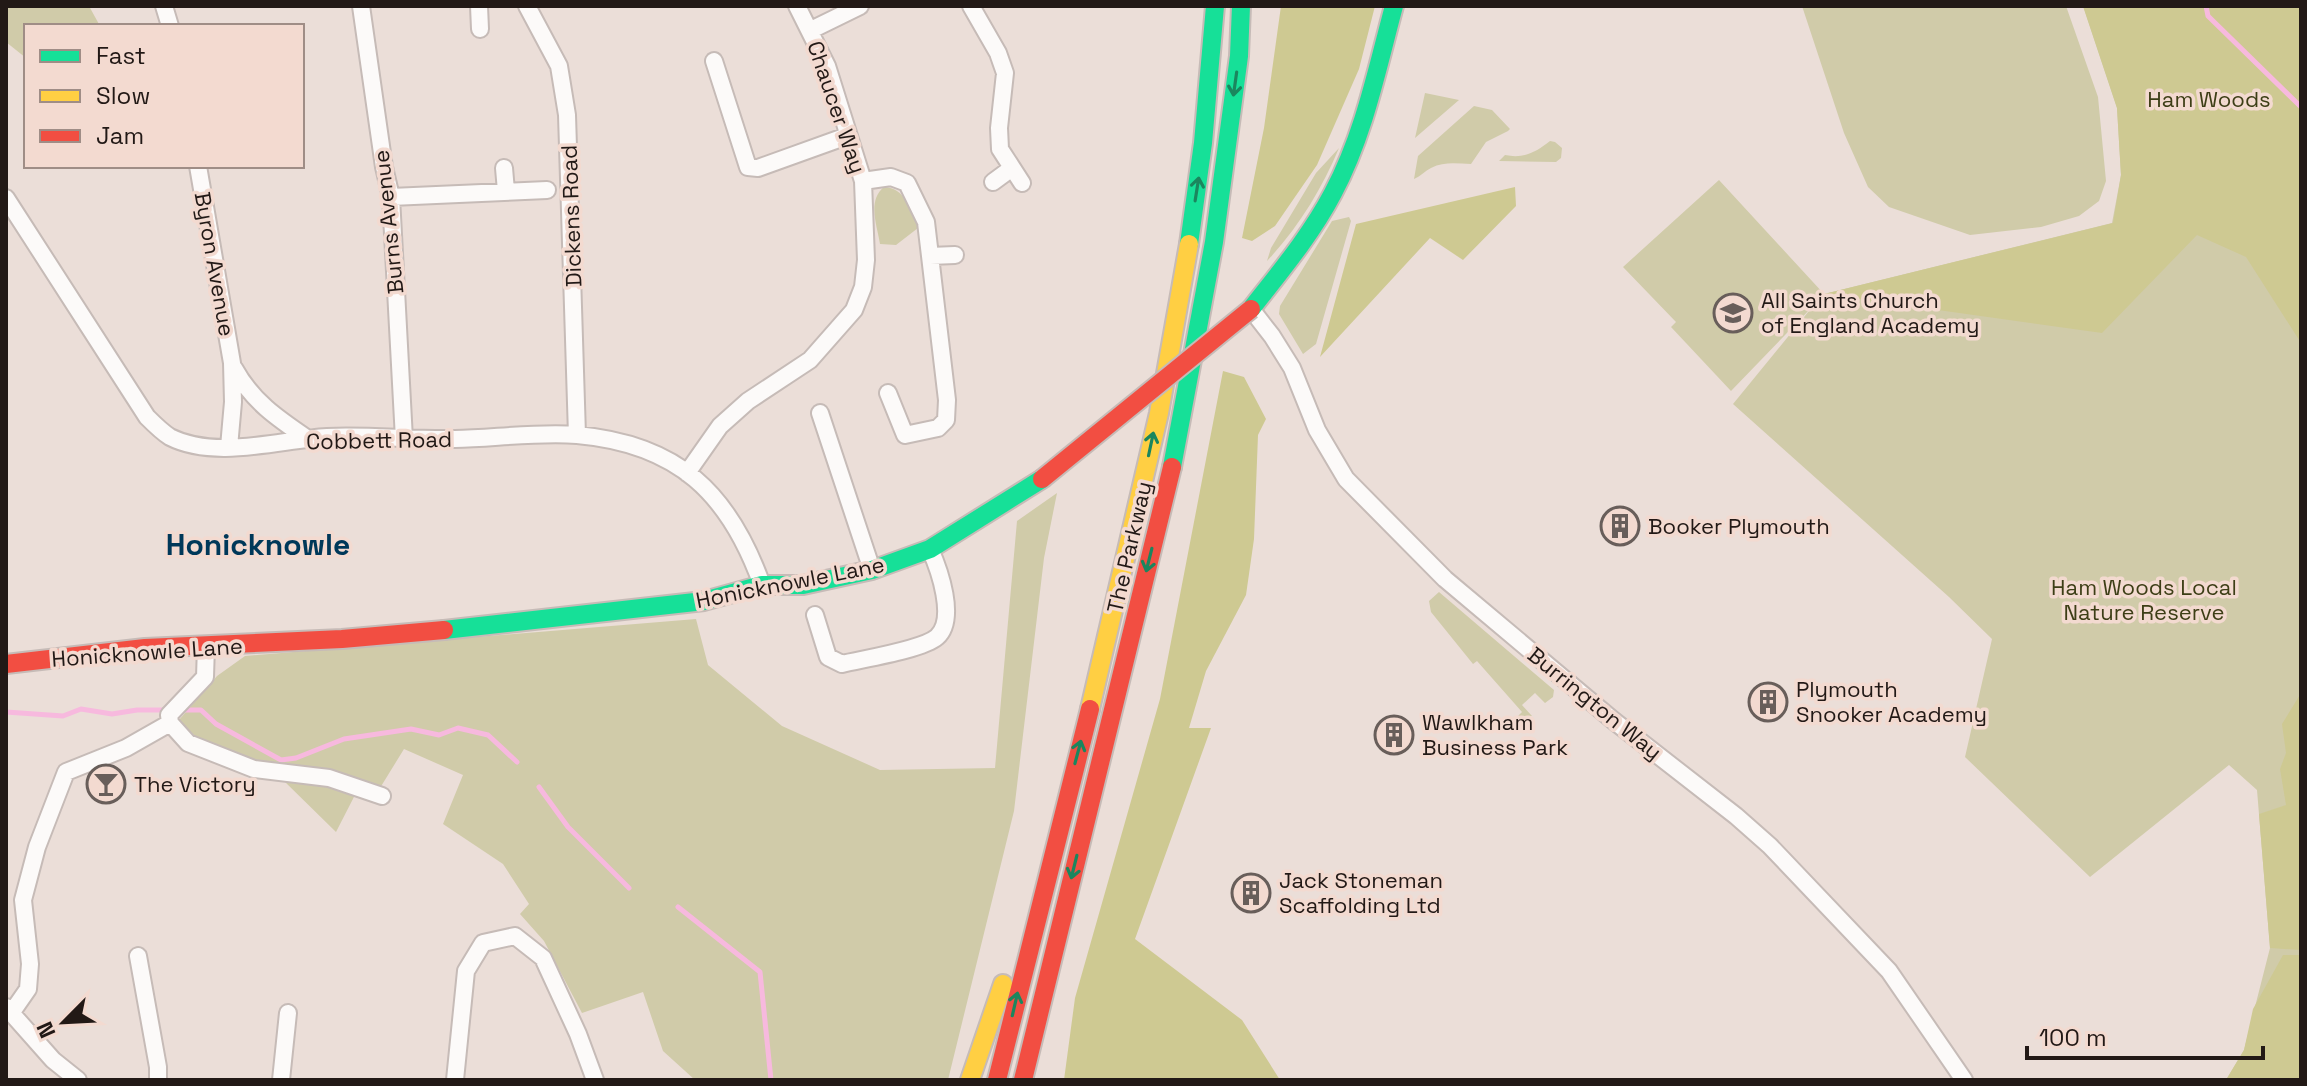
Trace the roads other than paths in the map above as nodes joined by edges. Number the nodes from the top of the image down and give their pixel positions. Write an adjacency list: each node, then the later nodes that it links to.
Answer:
1 (361, 6): 22 (street, Burns Avenue)
2 (479, 6): 10 (street)
3 (527, 6): 30 (street, Dickens Road)
4 (797, 6): 11 (street, Chaucer Way)
5 (860, 6): 11 (street)
6 (971, 6): 16 (street)
7 (1215, 6): 43 (main road, The Parkway, one-way to 7)
8 (1241, 6): 45 (main road, The Parkway, one-way to 45)
9 (1394, 6): 26 (main road, Honicknowle Lane)
10 (480, 29)
11 (811, 30): 13 (street, Chaucer Way)
12 (714, 61): 13 (street)
13 (847, 136): 17 (street, Chaucer Way)
14 (198, 168): 27 (street, Byron Avenue)
15 (504, 168): 21 (street)
16 (1012, 168): 18 (street); 19 (street)
17 (863, 181): 25 (street); 34 (street, Chaucer Way)
18 (993, 182)
19 (1022, 183)
20 (547, 190): 21 (street)
21 (506, 191): 22 (street)
22 (391, 197): 32 (street, Burns Avenue)
23 (6, 198): 33 (street, Cobbett Road)
24 (955, 255): 25 (street)
25 (930, 256): 28 (street)
26 (1251, 309): 35 (main road, Honicknowle Lane, bridge); 57 (street, Burrington Way)
27 (232, 363): 31 (street, Byron Avenue); 33 (street, Byron Avenue)
28 (888, 393)
29 (820, 413): 36 (street)
30 (577, 435): 32 (street, Cobbett Road); 34 (street, Cobbett Road)
31 (308, 439): 32 (street, Cobbett Road); 33 (street, Cobbett Road)
32 (404, 439)
33 (229, 447)
34 (687, 473): 37 (street, Cobbett Road)
35 (930, 549): 36 (main road, Honicknowle Lane); 38 (street)
36 (872, 570): 37 (main road, Honicknowle Lane)
37 (762, 585): 39 (main road, Honicknowle Lane)
38 (815, 615)
39 (206, 646): 40 (main road, Honicknowle Lane); 41 (street)
40 (6, 664)
41 (169, 719): 42 (street); 46 (street)
42 (382, 796)
43 (1058, 826): 53 (main road); 54 (main road, The Parkway, one-way to 43)
44 (138, 956): 49 (street)
45 (1050, 966): 55 (main road, The Parkway); 56 (main road)
46 (9, 1009): 48 (street)
47 (288, 1013): 50 (street)
48 (78, 1080)
49 (158, 1080)
50 (281, 1080)
51 (455, 1080): 52 (street)
52 (595, 1080)
53 (970, 1080)
54 (997, 1080)
55 (1023, 1080)
56 (1037, 1080)
57 (1964, 1080)

